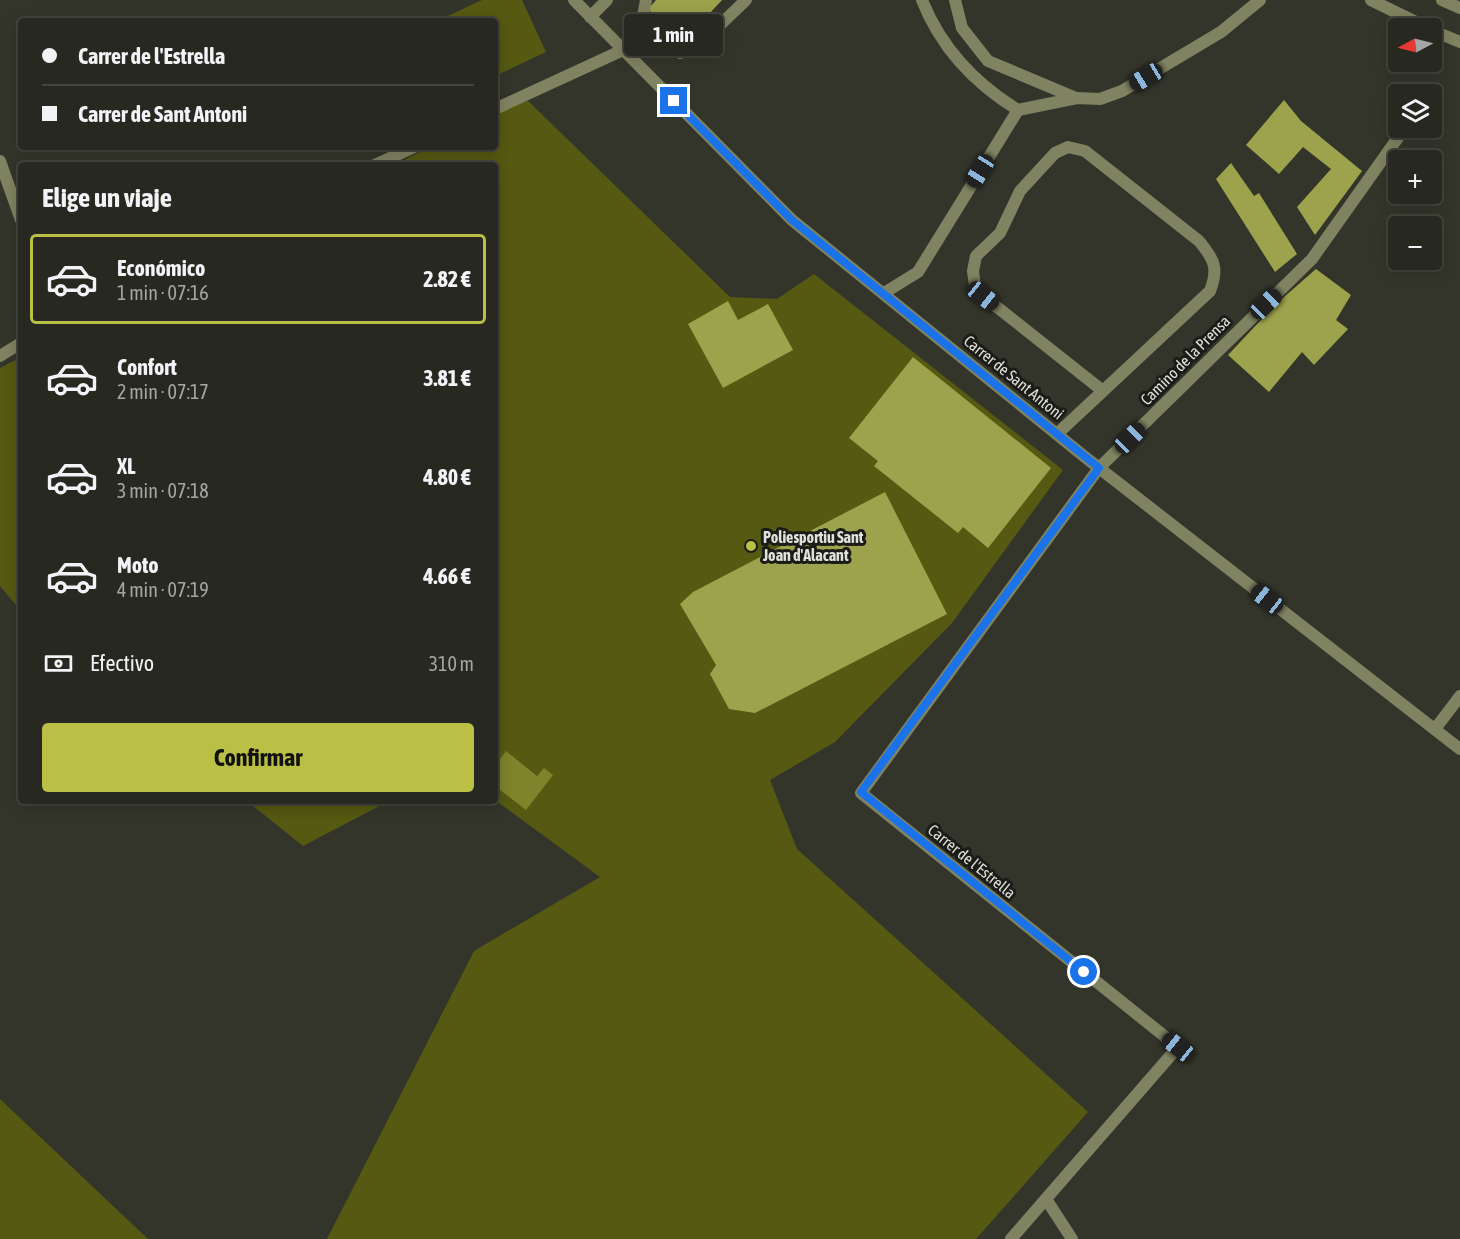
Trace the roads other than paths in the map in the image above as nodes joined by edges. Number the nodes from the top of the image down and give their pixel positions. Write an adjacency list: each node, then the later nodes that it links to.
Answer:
1 (574, 0): 11 (street, Carrer de Sant Antoni)
2 (607, 0): 11 (street)
3 (646, 0): 4 (street)
4 (746, 0)
5 (922, 0): 18 (street)
6 (956, 0): 16 (street)
7 (1260, 0): 16 (street)
8 (1371, 0): 12 (street)
9 (1442, 0): 10 (street)
10 (1460, 8)
11 (590, 17): 15 (street, Carrer de Sant Antoni)
12 (1408, 18)
13 (1442, 34): 14 (street)
14 (1460, 42)
15 (623, 50): 17 (street); 24 (street, Carrer de Sant Antoni)
16 (1077, 98): 18 (street)
17 (498, 108)
18 (1018, 110): 24 (street)
19 (1398, 138): 29 (street, Camino de la Prensa)
20 (408, 150): 22 (street)
21 (0, 161): 23 (street)
22 (382, 162)
23 (18, 212)
24 (884, 293): 28 (street, Carrer de Sant Antoni)
25 (18, 345): 26 (street)
26 (0, 356)
27 (1102, 392): 27 (street); 28 (street)
28 (1057, 434): 29 (street, Carrer de Sant Antoni)
29 (1099, 468): 31 (street, Carrer de Sant Antoni); 33 (street, Carrer de l'Estrella)
30 (1460, 696): 31 (street)
31 (1435, 729): 32 (street, Carrer de Sant Antoni)
32 (1460, 749)
33 (1046, 1199): 34 (street, Carrer de l'Estrella); 35 (street)
34 (1011, 1239)
35 (1072, 1239)

